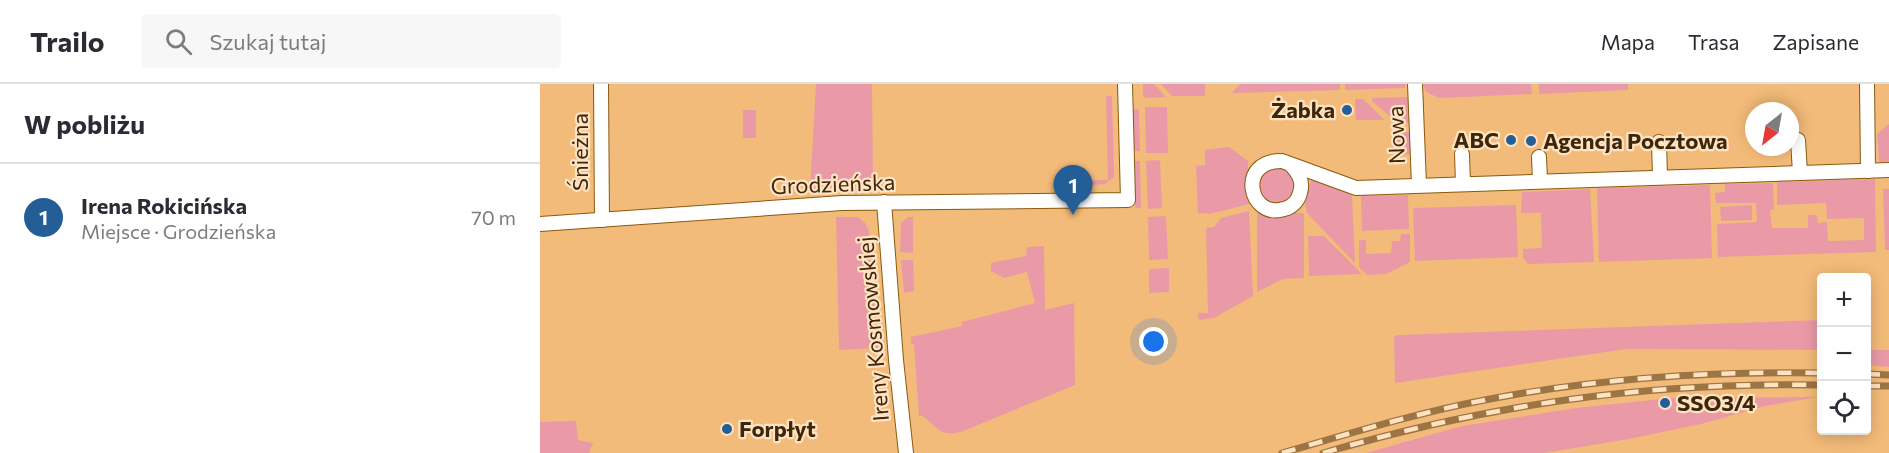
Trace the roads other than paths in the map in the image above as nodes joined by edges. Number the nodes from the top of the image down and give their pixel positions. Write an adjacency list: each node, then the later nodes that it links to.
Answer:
1 (601, 84): 18 (street, Śnieżna)
2 (1125, 84): 17 (street, Grodzieńska)
3 (1415, 84): 16 (street, Nowa)
4 (1867, 84): 11 (street)
5 (1659, 142): 13 (street)
6 (1462, 154): 15 (street)
7 (1799, 156): 12 (street)
8 (1539, 157): 14 (street)
9 (1290, 164): 16 (street)
10 (1889, 170): 11 (street)
11 (1868, 171): 12 (street)
12 (1800, 173): 13 (street)
13 (1660, 177): 14 (street)
14 (1540, 181): 15 (street)
15 (1463, 184): 16 (street)
16 (1419, 185)
17 (884, 202): 18 (street, Grodzieńska); 20 (street, Ireny Kosmowskiej)
18 (602, 220): 19 (street, Grodzieńska)
19 (540, 224)
20 (906, 453)

